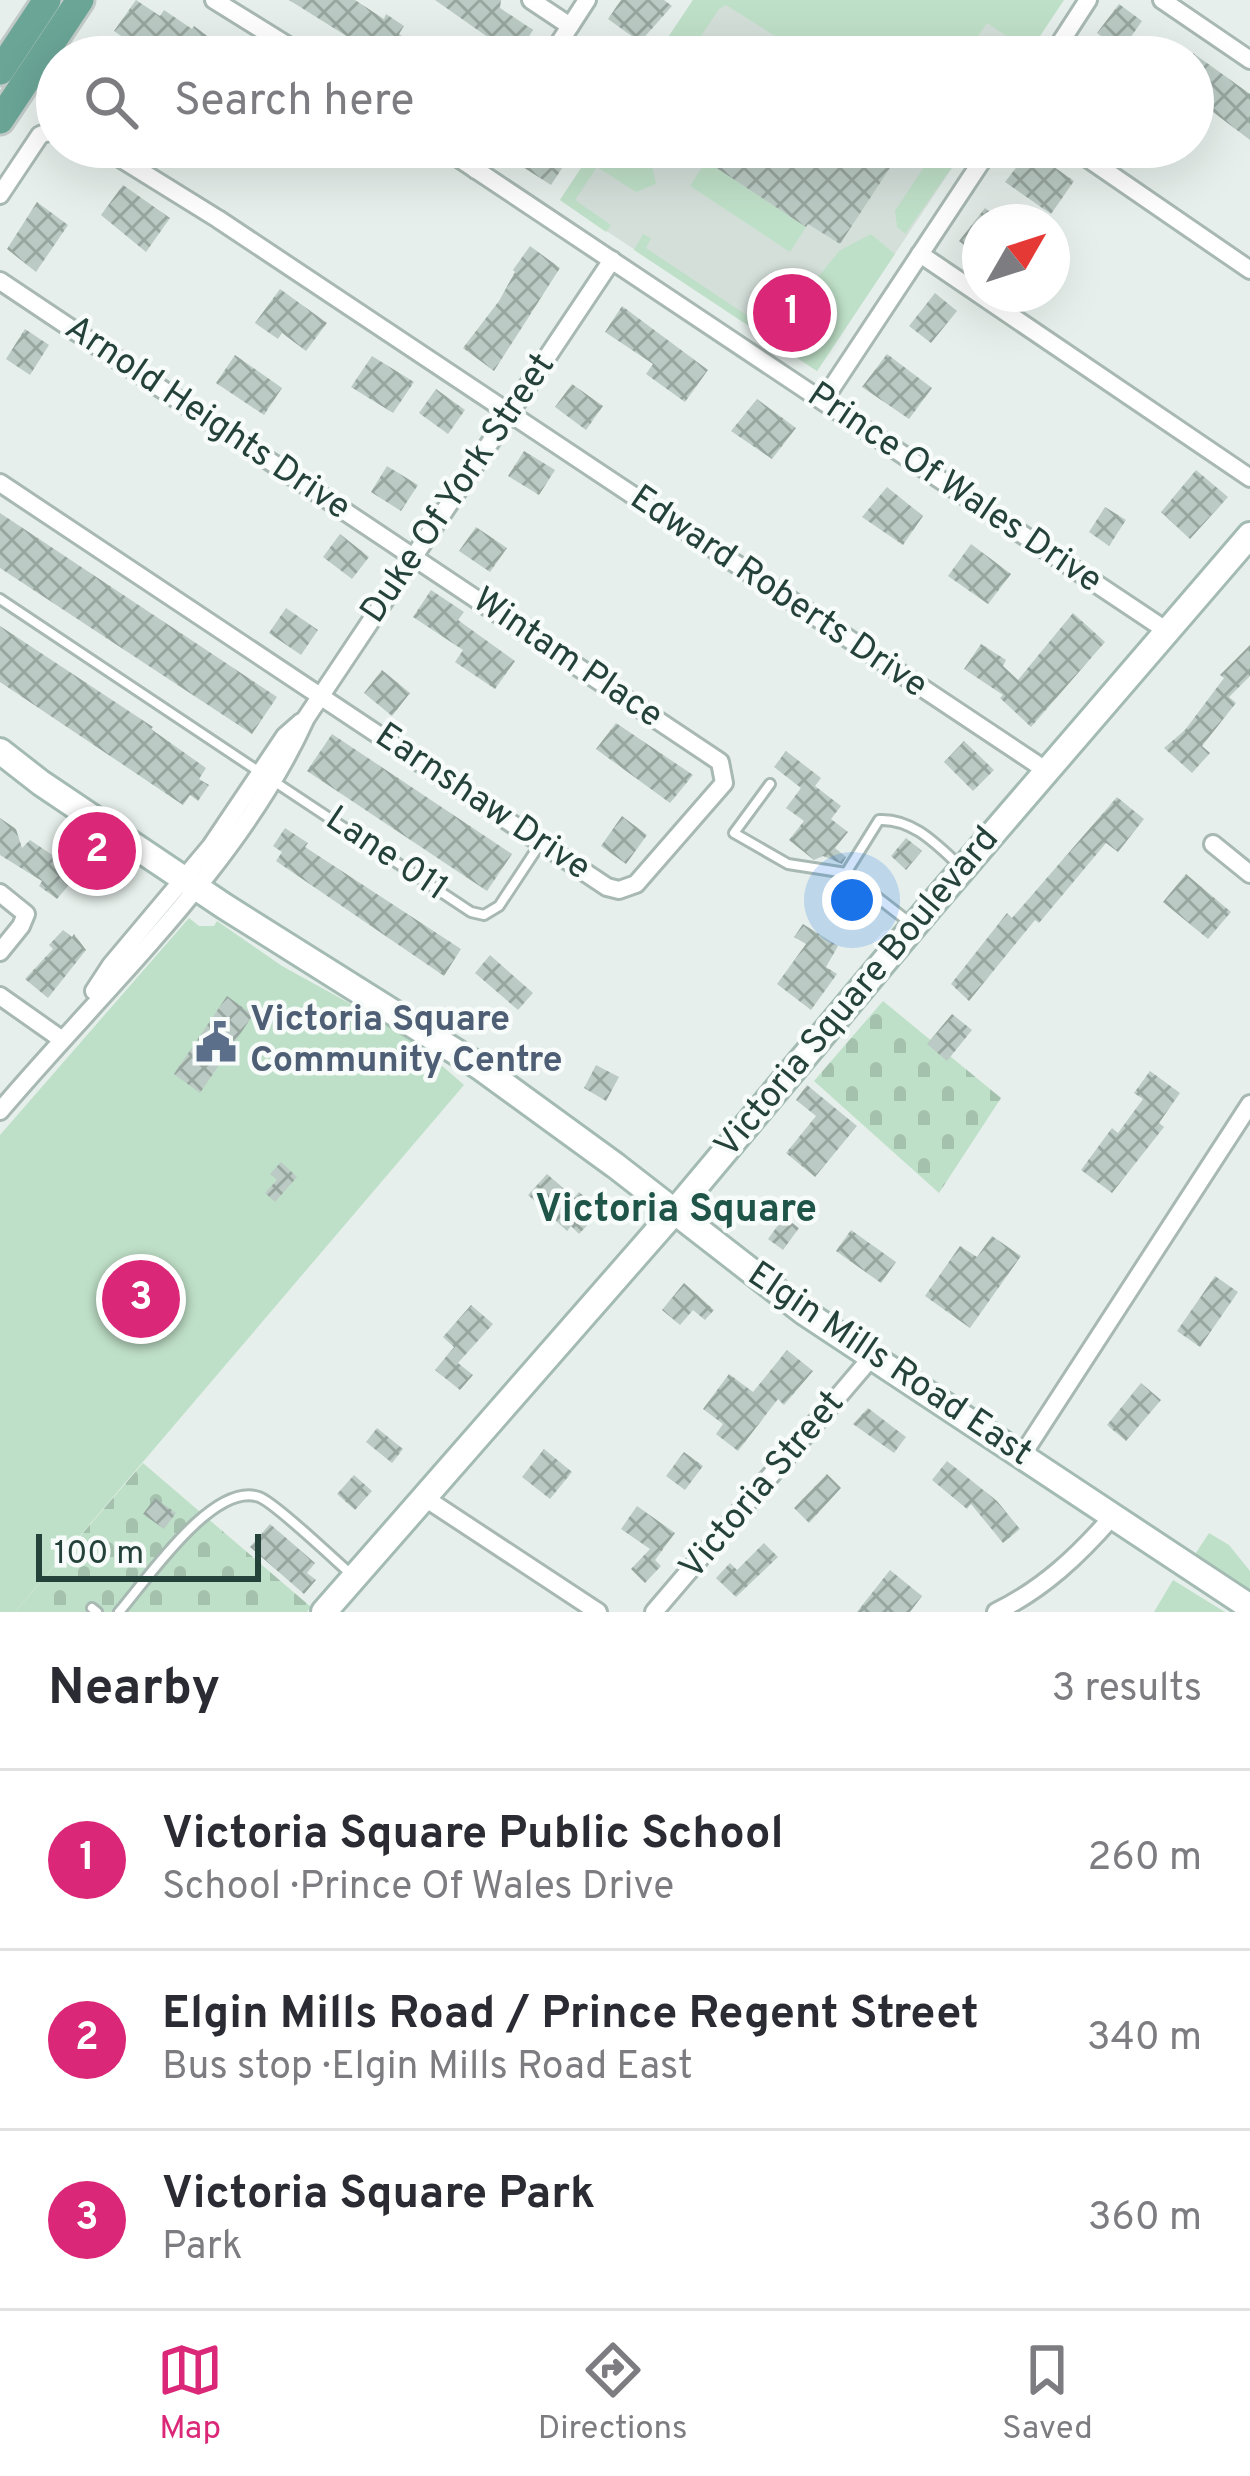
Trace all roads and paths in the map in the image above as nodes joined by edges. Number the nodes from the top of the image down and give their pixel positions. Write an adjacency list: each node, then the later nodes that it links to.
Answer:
1 (46, 0): 15 (main road)
2 (80, 0): 9 (main road)
3 (214, 0): 10 (street)
4 (531, 0): 8 (street)
5 (587, 0): 8 (street)
6 (1088, 0): 12 (street)
7 (1162, 0): 13 (street)
8 (569, 26): 11 (street)
9 (56, 36)
10 (272, 36)
11 (563, 36)
12 (1065, 36)
13 (1250, 60)
14 (36, 67): 16 (main road)
15 (0, 71)
16 (0, 121)
17 (36, 141): 23 (street)
18 (136, 168): 29 (street, Edward Roberts Drive)
19 (473, 168): 22 (street, Prince Of Wales Drive)
20 (977, 168): 24 (street)
21 (1102, 168): 26 (street)
22 (476, 170): 25 (street, Prince Of Wales Drive)
23 (0, 195)
24 (920, 254): 28 (street); 30 (street)
25 (612, 260): 28 (street, Prince Of Wales Drive); 29 (street, Duke Of York Street)
26 (1250, 270)
27 (0, 281): 33 (street, Arnold Heights Drive)
28 (823, 401): 35 (street, Prince Of Wales Drive)
29 (510, 414): 33 (street, Duke Of York Street); 39 (street, Edward Roberts Drive)
30 (1250, 478)
31 (0, 483): 36 (street, Earnshaw Drive)
32 (1250, 535): 35 (main road, Victoria Square Boulevard)
33 (414, 557): 36 (street, Duke Of York Street); 38 (street, Wintam Place)
34 (0, 598): 40 (lane, Lane 011)
35 (1166, 631): 39 (main road, Victoria Square Boulevard)
36 (321, 696): 40 (street, Duke Of York Street); 42 (street, Earnshaw Drive)
37 (0, 751): 47 (main road, Elgin Mills Road East)
38 (720, 762): 42 (street, Earnshaw Drive)
39 (1047, 771): 44 (main road, Victoria Square Boulevard)
40 (266, 776): 42 (lane, Lane 011); 47 (street, Duke Of York Street)
41 (770, 784): 45 (lane)
42 (541, 843)
43 (1213, 844): 46 (street)
44 (963, 868): 45 (lane); 49 (main road, Victoria Square Boulevard)
45 (846, 873): 49 (lane)
46 (1250, 874)
47 (189, 883): 52 (street, Duke Of York Street); 55 (main road, Elgin Mills Road East)
48 (0, 892): 50 (street)
49 (914, 925): 55 (main road, Victoria Square Boulevard)
50 (0, 952)
51 (0, 996): 52 (street)
52 (66, 1033): 54 (street, Duke Of York Street)
53 (1250, 1103): 57 (street)
54 (0, 1111)
55 (675, 1211): 56 (main road, Elgin Mills Road East); 58 (main road, Victoria Square Boulevard)
56 (872, 1358): 57 (main road, Elgin Mills Road East); 65 (street, Victoria Street)
57 (1021, 1456): 59 (main road, Elgin Mills Road East)
58 (422, 1496): 60 (main road, Victoria Square Boulevard); 64 (street)
59 (1112, 1516): 61 (main road, Elgin Mills Road East); 66 (street)
60 (354, 1576): 62 (lane); 63 (main road, Victoria Square Boulevard)
61 (1250, 1606)
62 (119, 1612)
63 (324, 1612)
64 (598, 1612)
65 (654, 1612)
66 (995, 1612)

